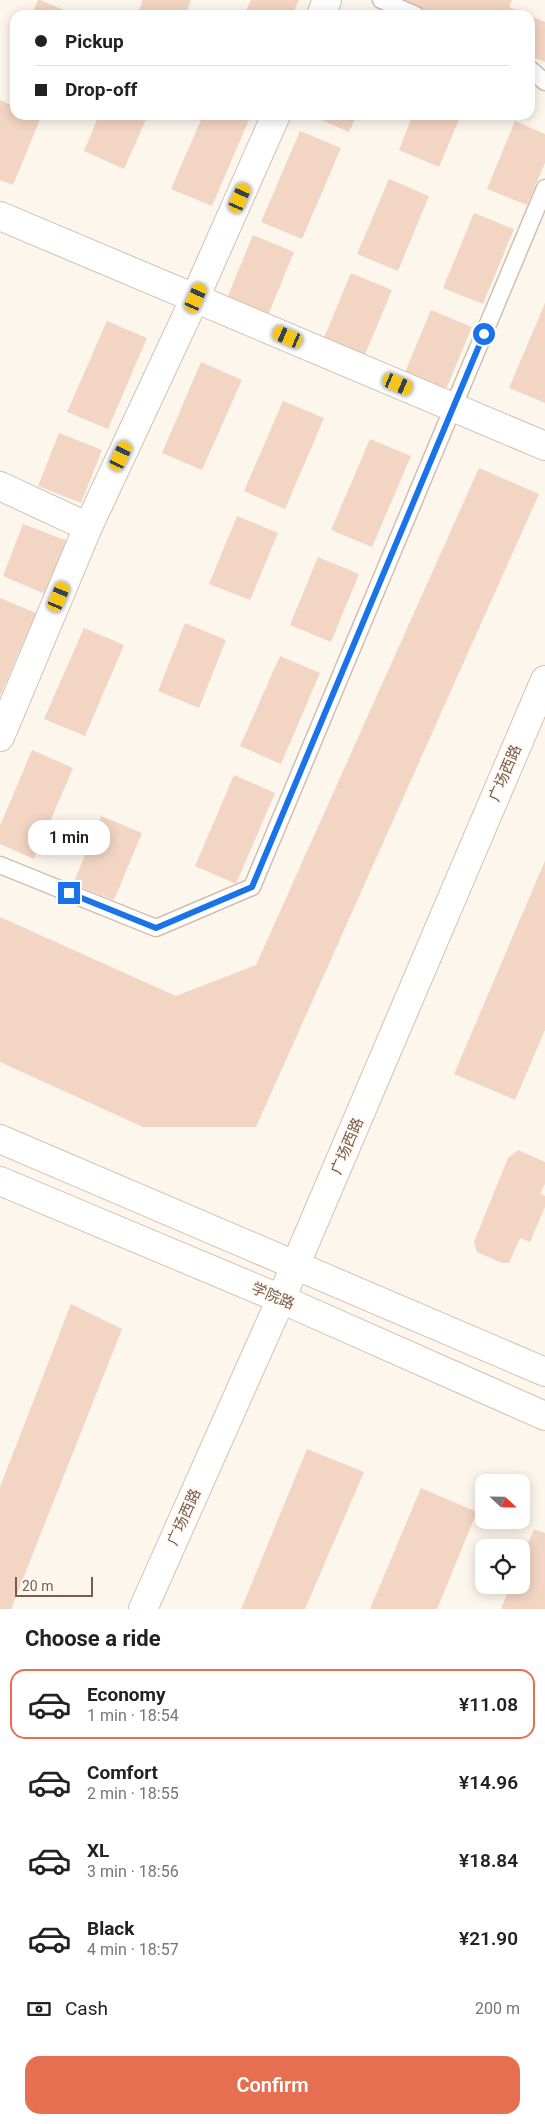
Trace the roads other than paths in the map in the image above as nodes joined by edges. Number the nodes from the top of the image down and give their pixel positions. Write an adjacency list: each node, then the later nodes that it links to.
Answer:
1 (381, 0): 2 (lane)
2 (404, 10)
3 (535, 73): 4 (lane)
4 (545, 82)
5 (274, 120): 8 (main road)
6 (545, 188): 9 (lane)
7 (0, 216): 8 (main road)
8 (196, 298): 9 (main road); 12 (main road)
9 (453, 407): 10 (main road); 15 (lane)
10 (545, 446)
11 (0, 486): 12 (main road)
12 (88, 527): 14 (main road)
13 (545, 680): 18 (main road, 广场西路)
14 (0, 737)
15 (0, 866)
16 (0, 1139): 18 (main road)
17 (0, 1181): 19 (main road, 学院路)
18 (296, 1264): 19 (main road, 广场西路); 20 (main road)
19 (281, 1300): 21 (main road, 学院路); 22 (main road, 广场西路)
20 (545, 1372)
21 (545, 1416)
22 (143, 1609)

